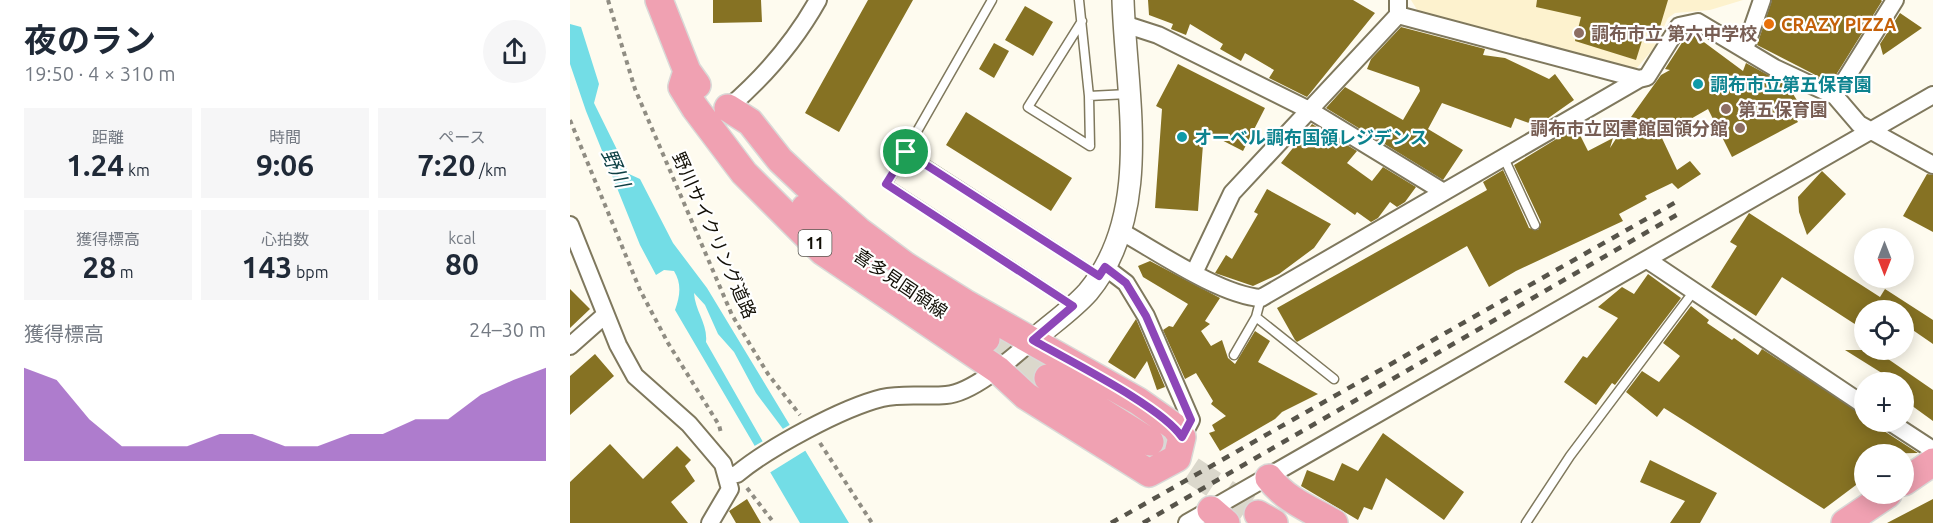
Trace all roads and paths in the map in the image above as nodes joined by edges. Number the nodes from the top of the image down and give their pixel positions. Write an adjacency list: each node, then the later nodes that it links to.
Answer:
1 (608, 0): 48 (path, 野川サイクリング道路)
2 (659, 0): 12 (main road, 喜多見国領線 / 11)
3 (818, 0): 20 (street)
4 (992, 0): 24 (lane)
5 (1079, 0): 10 (lane)
6 (1123, 0): 11 (street)
7 (1762, 0): 13 (street)
8 (1895, 0): 19 (street)
9 (1398, 7): 15 (street); 21 (street)
10 (1082, 21): 18 (lane); 18 (lane)
11 (1124, 24): 16 (street); 21 (street)
12 (674, 33): 14 (main road, 喜多見国領線 / 11); 20 (main road, 喜多見国領線 / 11)
13 (1745, 49): 15 (street); 19 (street)
14 (687, 70): 27 (main road, 喜多見国領線 / 11); 44 (main road, 11)
15 (1639, 79): 25 (street)
16 (1128, 94): 18 (lane); 31 (street)
17 (1933, 95): 23 (street)
18 (1089, 96)
19 (1835, 96): 23 (street)
20 (728, 108): 27 (main road, 喜多見国領線 / 11); 41 (main road, 11)
21 (1311, 111): 28 (street); 34 (street)
22 (570, 120): 50 (path)
23 (1871, 132): 26 (street); 32 (street)
24 (906, 152): 33 (lane); 37 (lane)
25 (1503, 156): 28 (street); 30 (lane)
26 (1933, 165)
27 (769, 172): 40 (main road, 喜多見国領線 / 11)
28 (1442, 191): 36 (street)
29 (570, 225): 38 (street)
30 (1535, 225)
31 (1122, 232): 33 (street); 34 (street)
32 (1649, 261): 35 (street); 57 (street)
33 (1102, 271): 37 (street); 51 (street)
34 (1194, 273): 36 (street)
35 (1694, 291): 47 (street); 65 (lane)
36 (1261, 298): 39 (lane)
37 (1073, 306): 41 (street)
38 (605, 315): 42 (street); 55 (street)
39 (1256, 316): 43 (lane); 46 (lane)
40 (986, 339)
41 (1033, 340): 44 (street); 51 (main road, 11)
42 (570, 346)
43 (1234, 355)
44 (998, 370): 48 (street); 51 (main road)
45 (1048, 378): 52 (main road)
46 (1334, 379)
47 (1854, 398)
48 (805, 432): 55 (street); 62 (path, 野川サイクリング道路)
49 (1905, 432): 53 (street)
50 (722, 437)
51 (1182, 437)
52 (1150, 442)
53 (1933, 450)
54 (1933, 462): 56 (main road)
55 (733, 475): 60 (street); 61 (path)
56 (1914, 475)
57 (1269, 478): 59 (street); 64 (main road)
58 (1873, 504): 66 (main road)
59 (1218, 516): 63 (street)
60 (710, 523)
61 (774, 523)
62 (872, 523)
63 (1187, 523)
64 (1334, 523)
65 (1527, 523)
66 (1845, 523)

